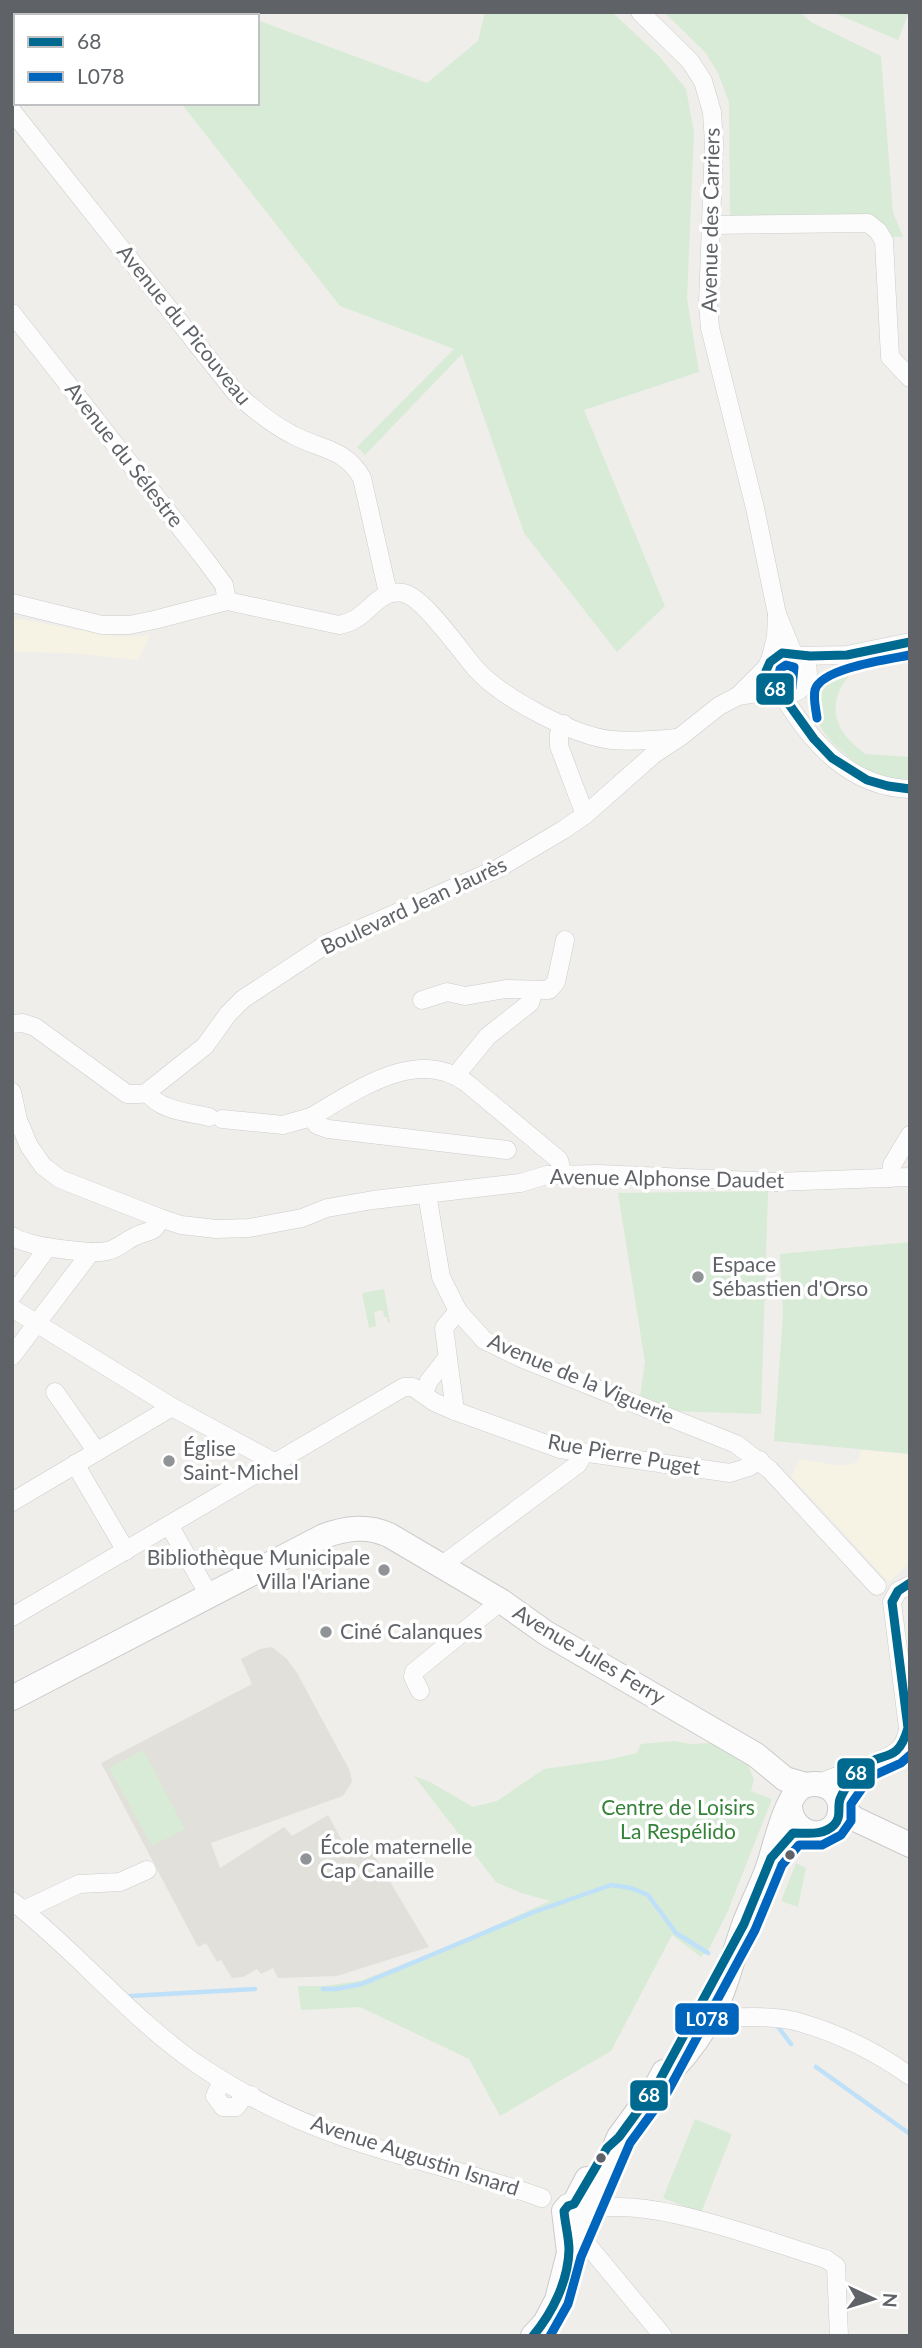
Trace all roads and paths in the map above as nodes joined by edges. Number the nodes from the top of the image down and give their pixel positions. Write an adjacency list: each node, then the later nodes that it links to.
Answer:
1 (640, 12): 3 (street, Avenue des Carriers)
2 (12, 111): 6 (street, Avenue du Picouveau)
3 (711, 225): 5 (street); 9 (street, Avenue des Carriers)
4 (12, 313): 7 (street, Avenue du Sélestre)
5 (910, 378)
6 (388, 593): 7 (street); 17 (street)
7 (227, 601): 8 (street)
8 (12, 603)
9 (777, 614): 11 (street, Avenue des Carriers); 13 (street, Avenue des Carriers)
10 (910, 642): 12 (street)
11 (796, 654): 12 (street); 13 (street); 14 (street)
12 (847, 655): 14 (street)
13 (769, 664): 15 (street); 16 (street)
14 (806, 682): 15 (street); 18 (street)
15 (778, 692): 16 (street); 18 (street)
16 (738, 696): 19 (street, Boulevard Jean Jaurès)
17 (564, 724): 19 (street); 21 (street)
18 (808, 731): 20 (street)
19 (680, 737): 21 (street, Boulevard Jean Jaurès)
20 (910, 789)
21 (585, 815): 28 (street, Boulevard Jean Jaurès)
22 (565, 940): 23 (street)
23 (534, 990): 24 (street); 26 (street)
24 (422, 1000)
25 (12, 1024): 28 (street)
26 (456, 1075): 29 (street); 32 (street)
27 (12, 1092): 36 (street)
28 (147, 1092): 29 (street)
29 (311, 1117): 31 (street)
30 (910, 1135): 34 (street)
31 (507, 1150)
32 (563, 1175): 34 (street, Avenue Alphonse Daudet); 35 (street, Avenue Alphonse Daudet)
33 (910, 1177): 34 (street, Avenue Alphonse Daudet)
34 (890, 1178)
35 (426, 1194): 36 (street); 42 (street, Avenue de la Viguerie)
36 (160, 1218): 39 (street)
37 (12, 1236): 38 (street)
38 (48, 1247): 39 (street); 40 (street)
39 (91, 1252): 43 (street)
40 (12, 1296)
41 (12, 1308): 43 (street)
42 (458, 1311): 45 (street); 52 (street, Avenue de la Viguerie)
43 (37, 1322): 44 (street); 48 (street)
44 (12, 1356)
45 (447, 1358): 46 (street); 49 (street)
46 (418, 1391): 49 (street, Rue Pierre Puget); 53 (street)
47 (55, 1392): 50 (street)
48 (173, 1407): 50 (street); 53 (street)
49 (455, 1412): 51 (street, Rue Pierre Puget)
50 (97, 1452): 54 (street)
51 (584, 1453): 52 (street, Rue Pierre Puget); 58 (street)
52 (760, 1460): 60 (street, Avenue de la Viguerie)
53 (274, 1462): 56 (street)
54 (75, 1465): 55 (street); 57 (street)
55 (12, 1502)
56 (169, 1525): 57 (street); 61 (street)
57 (126, 1551): 63 (street)
58 (444, 1568): 61 (street, Avenue Jules Ferry); 62 (street, Avenue Jules Ferry)
59 (907, 1585): 60 (street); 64 (street)
60 (877, 1586): 64 (street, Avenue de la Viguerie)
61 (209, 1595): 66 (street)
62 (502, 1601): 65 (street); 69 (street, Avenue Jules Ferry)
63 (12, 1617)
64 (899, 1617): 67 (street, Avenue de la Viguerie)
65 (420, 1691)
66 (12, 1698)
67 (909, 1725): 68 (street, Avenue de la Viguerie)
68 (862, 1767): 69 (street, Avenue de la Viguerie); 70 (street)
69 (812, 1785): 70 (street); 71 (street)
70 (840, 1804): 72 (street); 73 (street)
71 (790, 1805): 72 (street); 74 (street)
72 (806, 1832): 74 (street)
73 (910, 1845)
74 (771, 1858): 77 (street)
75 (147, 1870): 76 (street)
76 (18, 1905): 79 (street, Avenue Augustin Isnard)
77 (705, 2014): 78 (street); 79 (street)
78 (910, 2076)
79 (573, 2225): 80 (street); 81 (street); 82 (street, Avenue Augustin Isnard)
80 (533, 2336)
81 (663, 2336)
82 (839, 2336)

